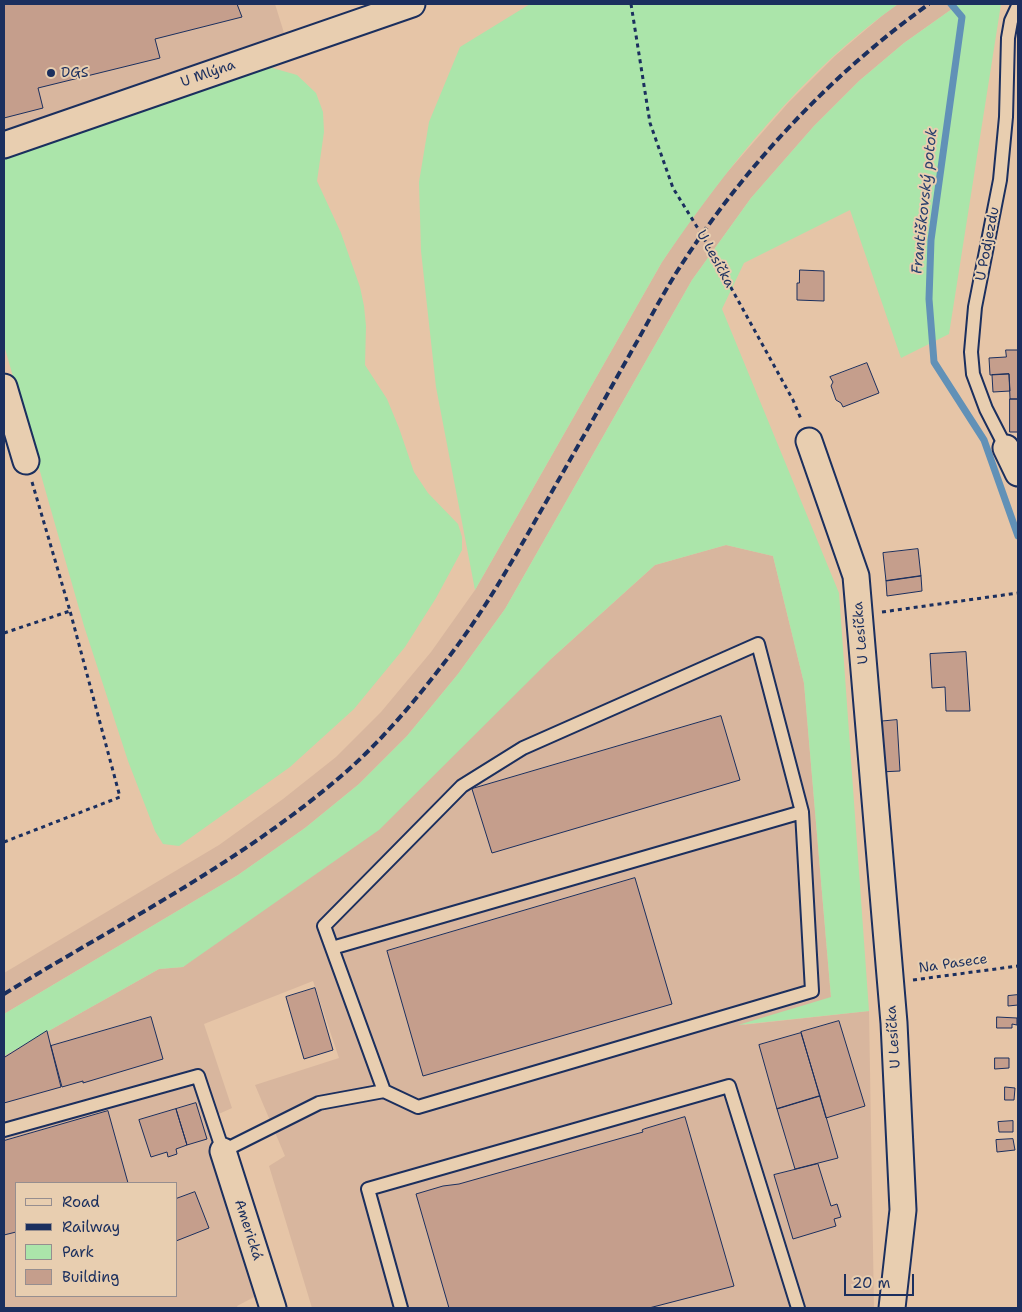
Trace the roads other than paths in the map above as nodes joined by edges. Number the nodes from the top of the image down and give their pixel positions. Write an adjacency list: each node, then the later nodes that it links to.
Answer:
1 (412, 4): 3 (street, U Mlýna)
2 (1018, 6): 6 (lane, U Podjezdu)
3 (4, 145)
4 (4, 387): 7 (street)
5 (809, 440): 17 (street, U Lesíčka)
6 (1006, 448): 8 (street, U Podjezdu)
7 (26, 461)
8 (1018, 473)
9 (802, 812): 10 (lane); 10 (lane); 11 (lane)
10 (332, 948): 11 (lane)
11 (384, 1091): 13 (lane)
12 (4, 1130): 13 (lane)
13 (223, 1152): 14 (street, Americká)
14 (273, 1308)
15 (400, 1308): 16 (lane)
16 (798, 1308)
17 (892, 1308)

